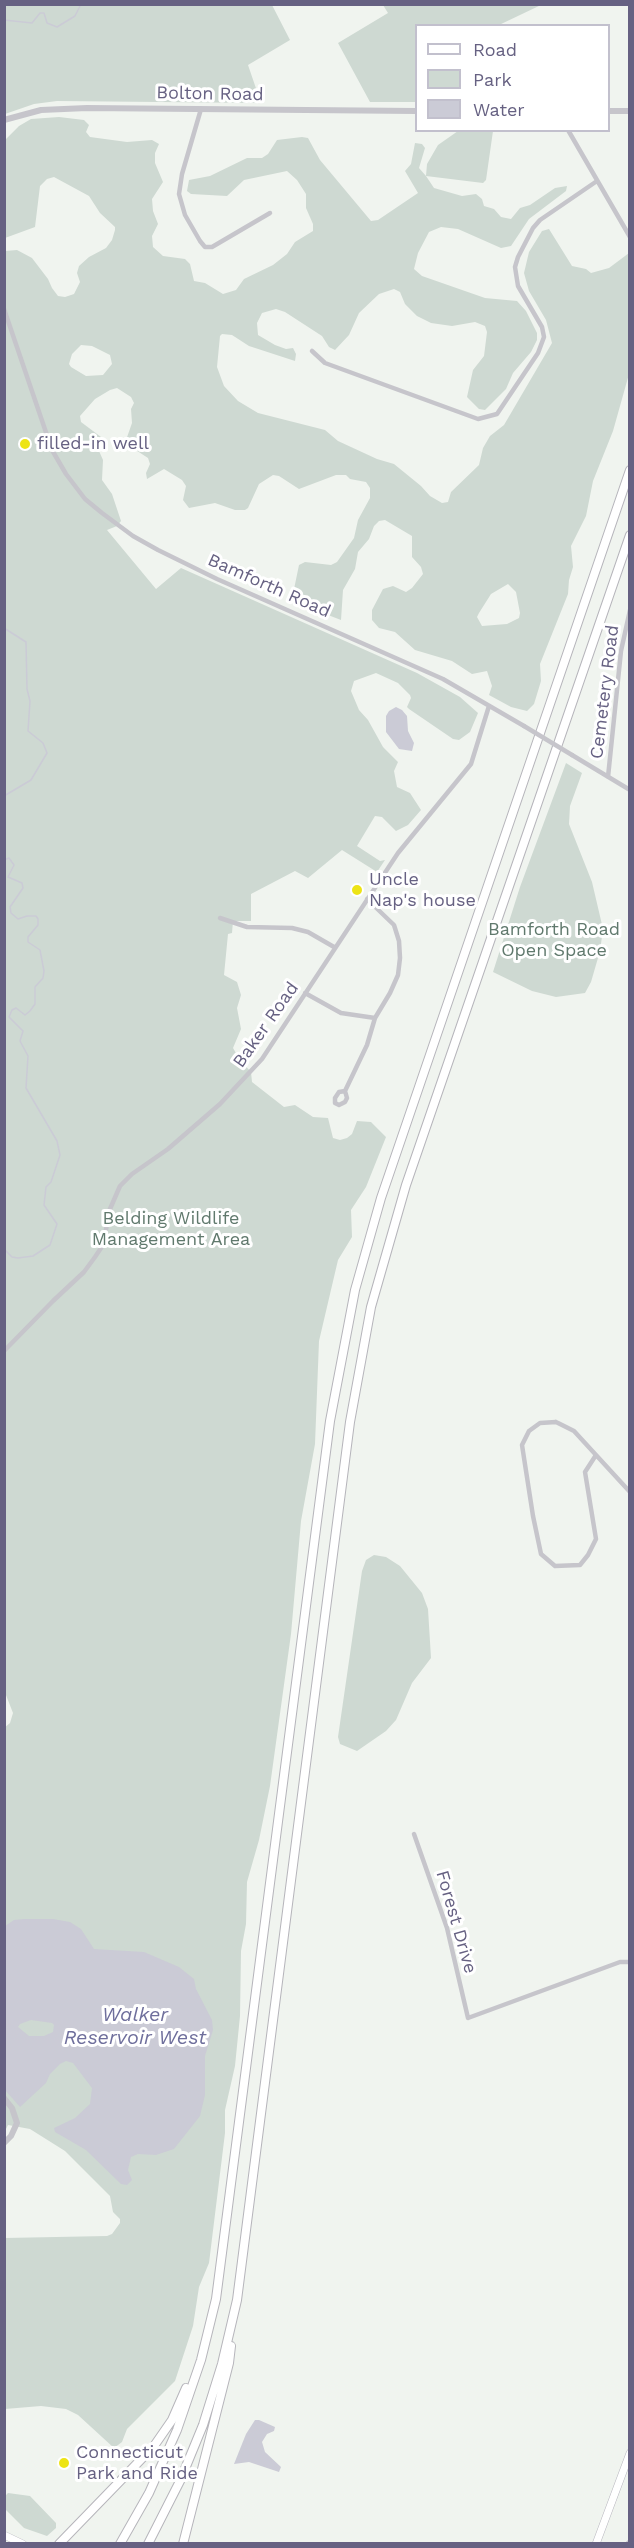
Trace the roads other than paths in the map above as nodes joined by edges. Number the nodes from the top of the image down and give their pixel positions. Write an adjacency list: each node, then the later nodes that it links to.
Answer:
1 (201, 109): 2 (street, Bolton Road); 5 (street, Bolton Road); 8 (street)
2 (415, 111)
3 (610, 111): 4 (street)
4 (630, 111)
5 (4, 120)
6 (569, 132): 7 (street)
7 (597, 181): 9 (street); 11 (street)
8 (270, 213)
9 (630, 237)
10 (4, 309): 16 (street, Bamforth Road)
11 (312, 351)
12 (630, 470): 33 (highway)
13 (630, 535): 32 (highway)
14 (630, 610): 15 (street, Cemetery Road)
15 (628, 619): 17 (street, Cemetery Road)
16 (489, 706): 17 (street, Bamforth Road, bridge); 19 (street, Baker Road)
17 (608, 777): 18 (street, Bamforth Road)
18 (630, 790)
19 (367, 899): 21 (street, Baker Road); 23 (street)
20 (220, 918): 21 (street)
21 (334, 947): 22 (street, Baker Road)
22 (305, 993): 23 (street); 25 (street, Baker Road)
23 (375, 1018): 24 (street)
24 (345, 1091)
25 (4, 1351)
26 (596, 1455): 26 (street); 27 (street)
27 (630, 1492)
28 (414, 1834): 29 (street, Forest Drive)
29 (630, 1962)
30 (4, 2098): 31 (street)
31 (4, 2143)
32 (229, 2337): 39 (highway); 40 (highway)
33 (198, 2371): 37 (highway); 38 (highway)
34 (630, 2453): 41 (main road)
35 (4, 2535): 36 (main road)
36 (23, 2544)
37 (59, 2544)
38 (120, 2544)
39 (148, 2544)
40 (183, 2544)
41 (596, 2544)

